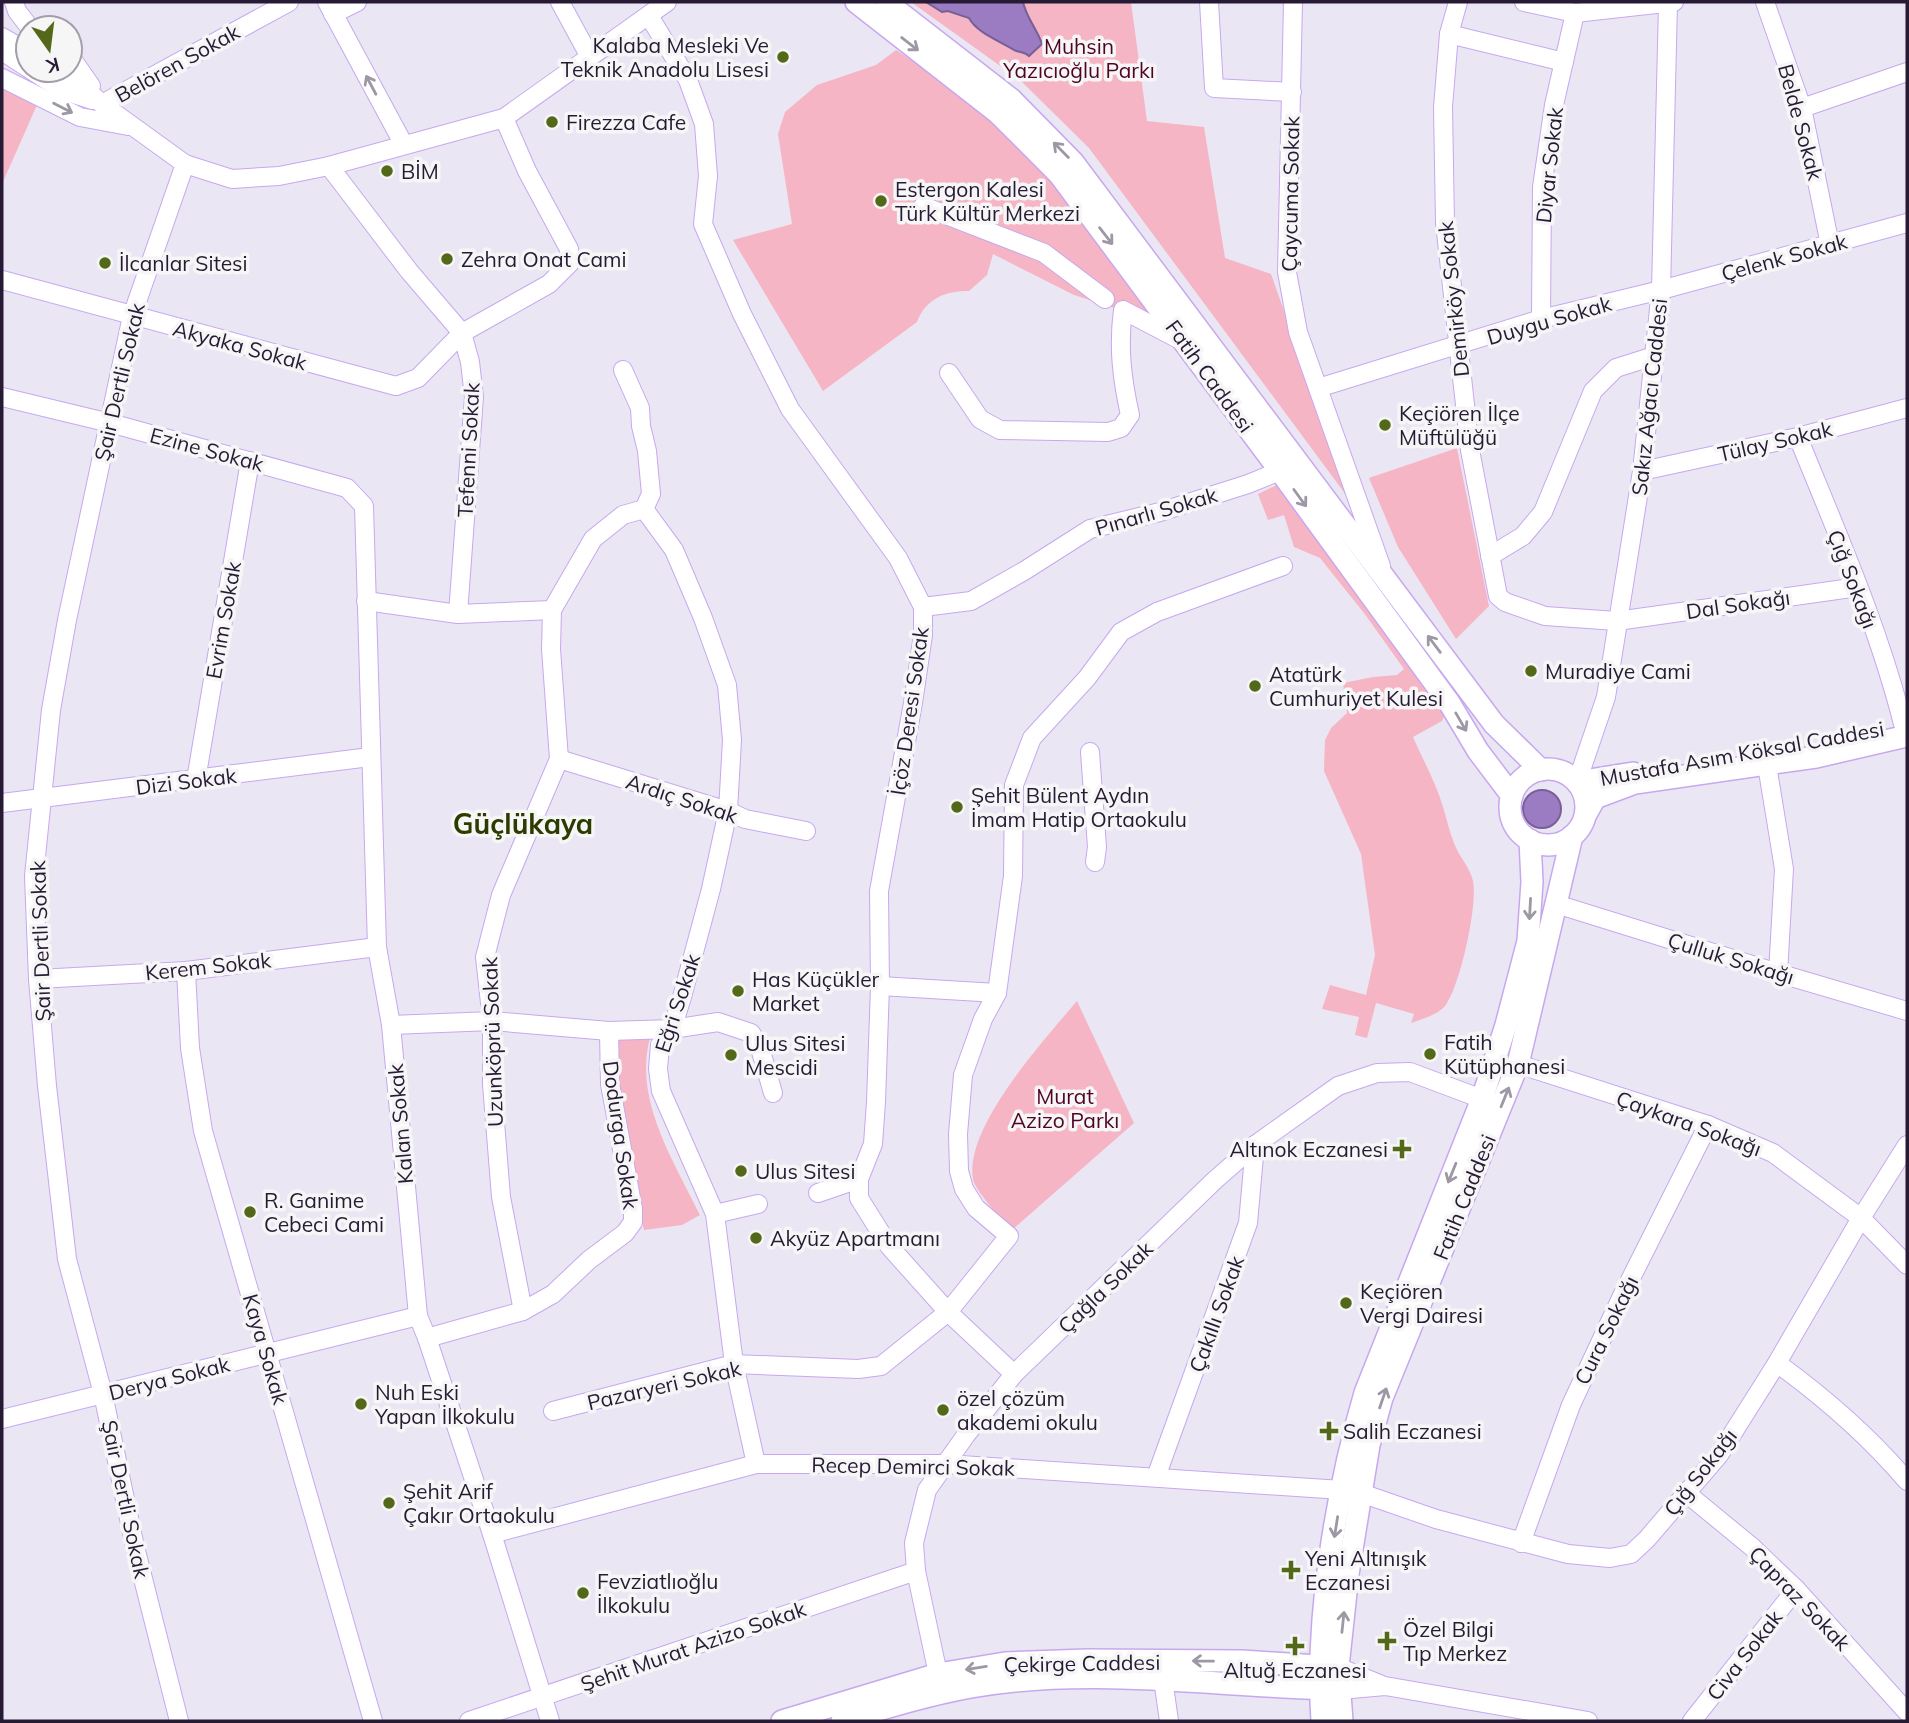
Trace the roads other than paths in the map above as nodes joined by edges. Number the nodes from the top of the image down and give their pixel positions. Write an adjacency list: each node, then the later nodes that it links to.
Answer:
1 (289, 2): 24 (street, Belören Sokak)
2 (357, 2): 13 (street)
3 (560, 2): 17 (street)
4 (667, 2): 15 (street)
5 (856, 2): 40 (main road, Fatih Caddesi, one-way to 40)
6 (886, 2): 57 (main road, Fatih Caddesi, one-way to 6)
7 (1209, 2): 23 (street)
8 (1293, 2): 23 (street, Çaycuma Sokak)
9 (1458, 2): 16 (street, Demirköy Sokak)
10 (1524, 2): 14 (street)
11 (1765, 2): 25 (street, Belde Sokak)
12 (1671, 3): 14 (street); 35 (street, Sakız Ağacı Caddesi)
13 (330, 8): 28 (street, one-way to 13)
14 (1575, 13): 18 (street, Diyar Sokak)
15 (649, 16): 17 (street); 60 (street, İçöz Deresi Sokak)
16 (1449, 34): 18 (street); 41 (street, Demirköy Sokak)
17 (590, 57): 26 (street)
18 (1564, 62): 38 (street, Diyar Sokak)
19 (1907, 72): 25 (street)
20 (84, 77): 24 (street)
21 (2, 78): 27 (street, one-way to 27)
22 (72, 84): 24 (street)
23 (1292, 92): 45 (street, Çaycuma Sokak)
24 (102, 104): 27 (street)
25 (1802, 108): 33 (street, Belde Sokak)
26 (504, 118): 28 (street); 39 (street, Akyaka Sokak)
27 (134, 128): 29 (street)
28 (404, 145): 30 (street)
29 (184, 164): 30 (street); 37 (street, Şair Dertli Sokak)
30 (329, 166): 39 (street, Tefenni Sokak)
31 (923, 206): 36 (street)
32 (1907, 223): 33 (street, Çelenk Sokak)
33 (1830, 244): 35 (street, Çelenk Sokak)
34 (2, 280): 37 (street, Akyaka Sokak)
35 (1661, 290): 38 (street, Duygu Sokak); 42 (street, Sakız Ağacı Caddesi)
36 (1105, 299)
37 (132, 316): 39 (street, Akyaka Sokak); 48 (street, Şair Dertli Sokak)
38 (1541, 319): 41 (street, Duygu Sokak)
39 (462, 333): 62 (street, Tefenni Sokak)
40 (1185, 342): 44 (street); 51 (main road, Fatih Caddesi)
41 (1457, 346): 45 (street, Duygu Sokak); 55 (street, Demirköy Sokak)
42 (1654, 356): 52 (street, Sakız Ağacı Caddesi); 55 (street)
43 (624, 370): 54 (street)
44 (949, 373)
45 (1318, 387): 57 (street, Çaycuma Sokak)
46 (2, 397): 48 (street, Ezine Sokak)
47 (1907, 408): 49 (street, Tülay Sokak)
48 (110, 423): 50 (street, Ezine Sokak); 73 (street, Şair Dertli Sokak)
49 (1798, 437): 52 (street, Tülay Sokak); 58 (street, Çığ Sokağı)
50 (250, 461): 53 (street, Ezine Sokak); 70 (street, Evrim Sokak)
51 (1280, 471): 60 (street, Pınarlı Sokak); 72 (main road, Fatih Caddesi, one-way to 72)
52 (1642, 471): 63 (street, Sakız Ağacı Caddesi)
53 (364, 506): 59 (street, Kalan Sokak)
54 (644, 509): 61 (street, Uzunköprü Sokak); 75 (street, Eğri Sokak)
55 (1490, 556): 63 (street, Demirköy Sokak)
56 (1283, 566): 87 (street, Pazaryeri Sokak)
57 (1386, 579): 69 (main road, Fatih Caddesi, one-way to 57)
58 (1858, 587): 63 (street, Dal Sokağı); 64 (street, Çığ Sokağı)
59 (366, 601): 62 (street); 66 (street, Kalan Sokak)
60 (923, 607): 86 (street, İçöz Deresi Sokak)
61 (552, 610): 62 (street); 67 (street, Uzunköprü Sokak)
62 (458, 614)
63 (1617, 621): 71 (street, Sakız Ağacı Caddesi)
64 (1905, 734): 68 (main road, Mustafa Asım Köksal Caddesi); 71 (main road, Mustafa Asım Köksal Caddesi)
65 (1090, 752): 80 (street)
66 (370, 757): 70 (street, Dizi Sokak); 82 (street, Kalan Sokak)
67 (559, 759): 75 (street, Ardıç Sokak); 89 (street, Uzunköprü Sokak)
68 (1767, 765): 76 (main road, Mustafa Asım Köksal Caddesi); 84 (street)
69 (1541, 770): 71 (main road); 72 (main road)
70 (197, 780): 73 (street, Dizi Sokak)
71 (1577, 782): 76 (main road)
72 (1512, 796): 79 (main road)
73 (43, 797): 74 (street, Dizi Sokak); 85 (street, Şair Dertli Sokak)
74 (2, 803)
75 (728, 811): 77 (street, Ardıç Sokak); 91 (street, Eğri Sokak)
76 (1586, 814): 78 (main road)
77 (806, 831)
78 (1572, 836): 79 (main road); 81 (main road, Fatih Caddesi)
79 (1530, 840): 95 (main road, Fatih Caddesi, one-way to 95)
80 (1095, 862)
81 (1556, 904): 84 (street, Çulluk Sokağı); 93 (main road, Fatih Caddesi)
82 (377, 947): 83 (street, Kerem Sokak); 90 (street, Kalan Sokak)
83 (186, 971): 85 (street, Kerem Sokak); 109 (street, Kaya Sokak)
84 (1778, 974): 88 (street, Çulluk Sokağı)
85 (38, 979): 113 (street, Şair Dertli Sokak)
86 (880, 986): 87 (street); 99 (street, İçöz Deresi Sokak)
87 (997, 993): 106 (street, Pazaryeri Sokak)
88 (1907, 1011)
89 (492, 1021): 90 (street); 92 (street); 105 (street, Uzunköprü Sokak)
90 (391, 1025): 107 (street, Kalan Sokak)
91 (672, 1028): 92 (street); 94 (street); 102 (street, Eğri Sokak)
92 (609, 1031): 105 (street, Dodurga Sokak)
93 (1518, 1064): 96 (street, Çaykara Sokağı); 120 (main road, Fatih Caddesi, one-way to 93)
94 (773, 1093)
95 (1482, 1099): 97 (street, Çağla Sokak); 120 (main road, Fatih Caddesi, one-way to 120)
96 (1708, 1125): 103 (street, Çaykara Sokağı); 123 (street, Cura Sokağı)
97 (1255, 1145): 112 (street, Çağla Sokak); 118 (street, Çakıllı Sokak)
98 (1907, 1146): 103 (street, Çığ Sokağı)
99 (859, 1179): 100 (street); 106 (street)
100 (818, 1193)
101 (758, 1203): 102 (street)
102 (715, 1214): 111 (street, Eğri Sokak)
103 (1861, 1218): 104 (street, Çaykara Sokağı); 110 (street, Çığ Sokağı)
104 (1907, 1265)
105 (523, 1311): 108 (street)
106 (948, 1312): 111 (street, Pazaryeri Sokak); 112 (street)
107 (418, 1315): 108 (street, Kalan Sokak); 109 (street, Derya Sokak)
108 (427, 1338): 122 (street, Kalan Sokak)
109 (267, 1353): 113 (street, Derya Sokak); 135 (street, Kaya Sokak)
110 (1777, 1363): 119 (street); 121 (street, Çığ Sokağı)
111 (734, 1364): 114 (street, Pazaryeri Sokak); 116 (street, Eğri Sokak)
112 (1014, 1374): 117 (street, Çağla Sokak)
113 (103, 1394): 115 (street, Derya Sokak); 134 (street, Şair Dertli Sokak)
114 (553, 1411)
115 (2, 1419)
116 (756, 1464): 117 (street, Recep Demirci Sokak); 122 (street, Recep Demirci Sokak)
117 (946, 1464): 118 (street, Recep Demirci Sokak); 124 (street, Çağla Sokak)
118 (1156, 1477): 120 (street, Recep Demirci Sokak)
119 (1907, 1481)
120 (1351, 1492): 123 (street, Çığ Sokağı); 126 (main road, Fatih Caddesi)
121 (1685, 1492): 123 (street, Çığ Sokağı); 125 (street, Çapraz Sokak)
122 (492, 1534): 131 (street, Kalan Sokak)
123 (1521, 1543)
124 (916, 1571): 127 (street, Çağla Sokak); 131 (street, Şehit Murat Azizo Sokak)
125 (1796, 1589): 132 (street, Çapraz Sokak); 144 (street, Civa Sokak)
126 (1329, 1667): 127 (main road, Çekirge Caddesi, one-way to 127); 129 (street, Çekirge Caddesi); 130 (main road, Fatih Caddesi)
127 (938, 1674): 138 (main road, Çekirge Caddesi)
128 (1163, 1679): 130 (main road, Çekirge Caddesi); 139 (main road, Çekirge Caddesi); 140 (street)
129 (1385, 1686): 130 (street, Çekirge Caddesi); 133 (street, Çekirge Caddesi)
130 (1330, 1689): 141 (main road, Fatih Caddesi); 142 (main road, Fatih Caddesi)
131 (544, 1697): 136 (street, Şehit Murat Azizo Sokak); 137 (street, Kalan Sokak)
132 (1907, 1712)
133 (1554, 1718): 143 (street, Çekirge Caddesi)
134 (179, 1721)
135 (373, 1721)
136 (469, 1721)
137 (550, 1721)
138 (782, 1721)
139 (842, 1721)
140 (1169, 1721)
141 (1322, 1721)
142 (1342, 1721)
143 (1588, 1721)
144 (1692, 1721)

